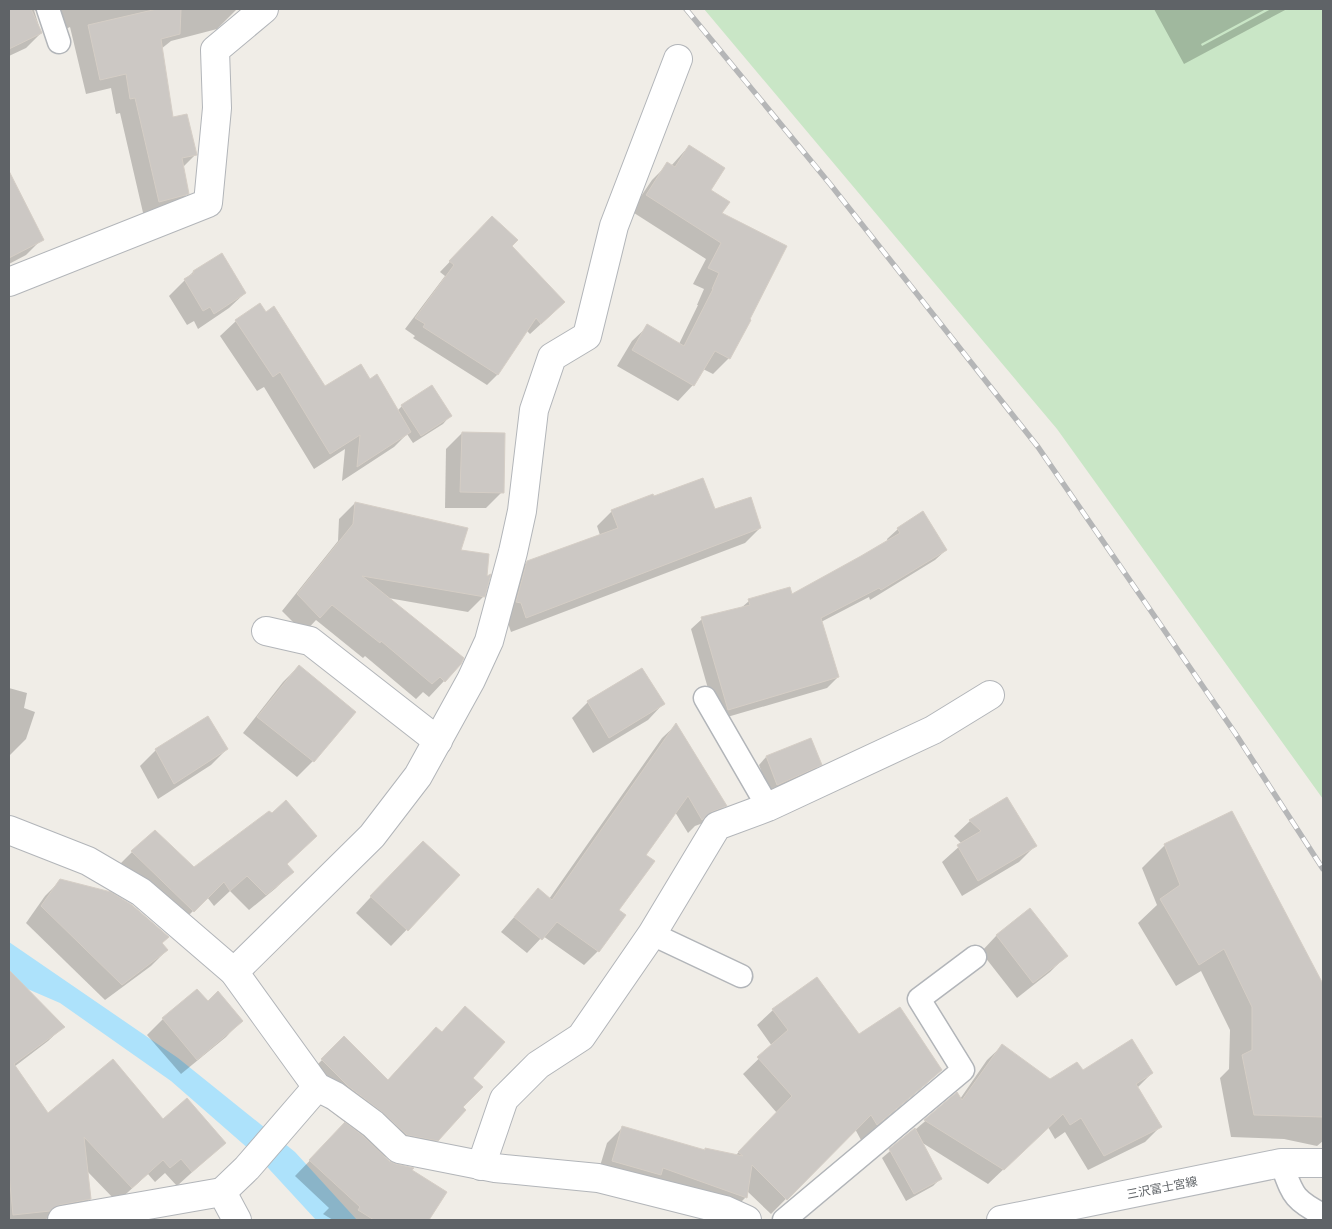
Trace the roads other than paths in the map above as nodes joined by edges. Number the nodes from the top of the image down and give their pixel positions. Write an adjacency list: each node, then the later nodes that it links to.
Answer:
1 (48, 9): 3 (lane)
2 (264, 9): 5 (street)
3 (59, 42)
4 (678, 59): 9 (street)
5 (9, 282)
6 (266, 631): 9 (street)
7 (990, 695): 10 (street)
8 (705, 698): 10 (lane)
9 (438, 741): 14 (street)
10 (768, 807): 12 (street)
11 (9, 830): 14 (street)
12 (652, 934): 15 (lane); 19 (street)
13 (975, 957): 25 (lane)
14 (234, 972): 16 (street)
15 (741, 976)
16 (317, 1087): 19 (street); 20 (street)
17 (1281, 1163): 18 (street, 三沢富士宮線); 21 (lane); 26 (street, 三沢富士宮線)
18 (1323, 1163)
19 (480, 1166): 24 (street)
20 (222, 1192): 22 (street); 23 (street)
21 (1323, 1215)
22 (62, 1220)
23 (238, 1220)
24 (747, 1220)
25 (784, 1220)
26 (1001, 1220)

